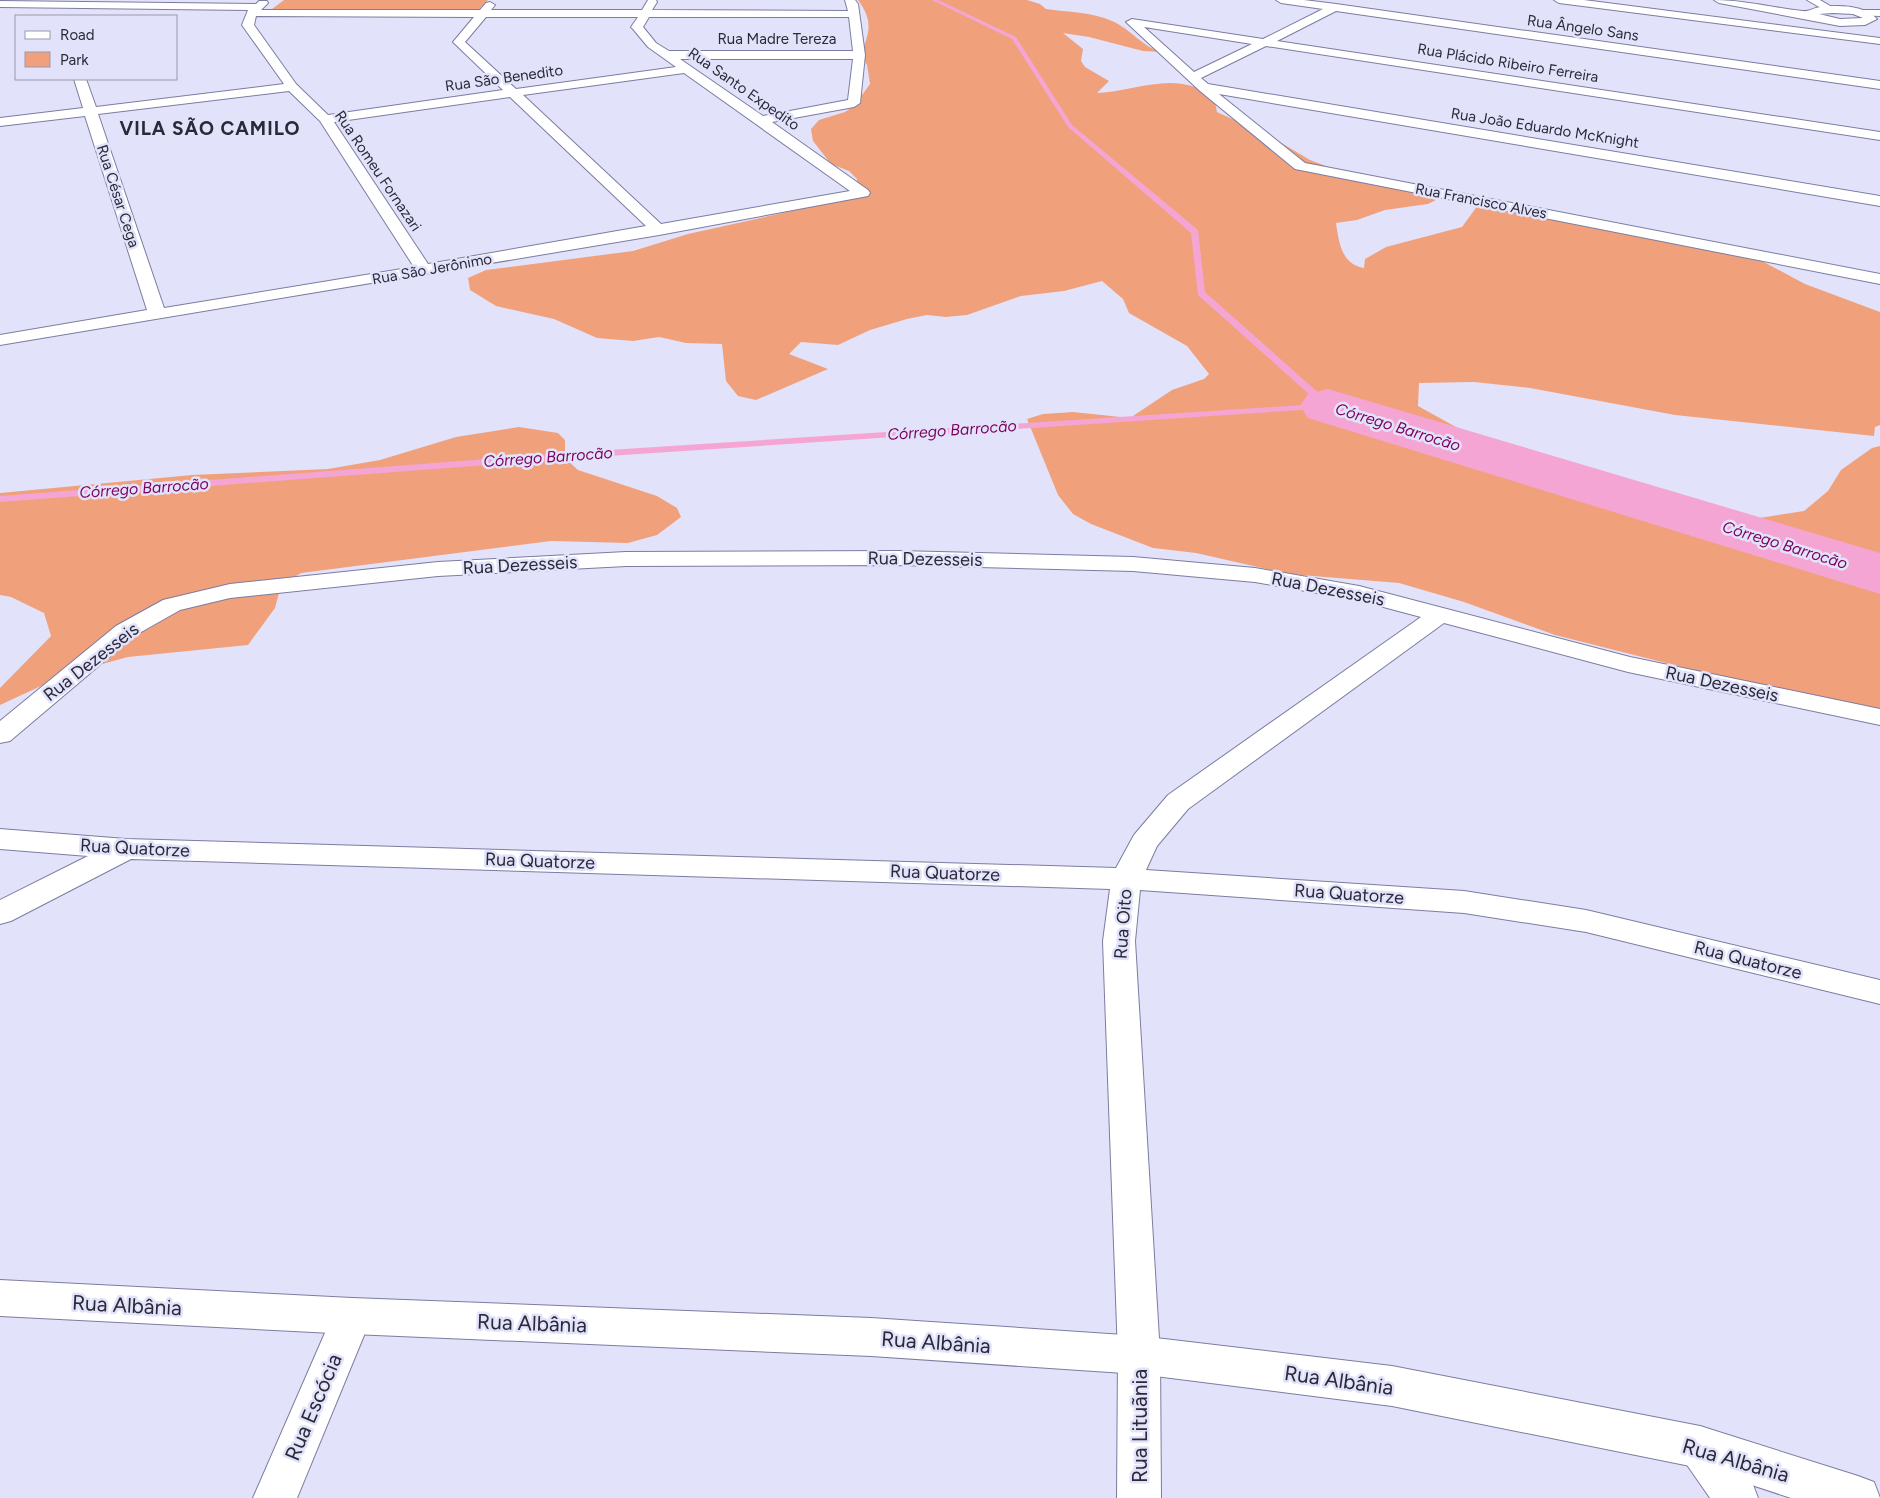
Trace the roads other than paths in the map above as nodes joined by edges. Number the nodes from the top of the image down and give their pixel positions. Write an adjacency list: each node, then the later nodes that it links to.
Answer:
1 (495, 0): 14 (street)
2 (654, 0): 15 (street)
3 (850, 0): 16 (street)
4 (1281, 0): 11 (street, Rua Ângelo Sans)
5 (1350, 0): 11 (street)
6 (1559, 0): 21 (street)
7 (1720, 0): 12 (street)
8 (107, 2): 9 (street); 10 (street); 17 (street)
9 (0, 4)
10 (259, 7): 14 (street); 28 (street, Rua Romeu Fornazari)
11 (1334, 8): 20 (street); 27 (street, Rua Ângelo Sans)
12 (1813, 10): 18 (street); 18 (street)
13 (1880, 13): 18 (street)
14 (482, 14): 15 (street); 29 (street)
15 (643, 14): 16 (street); 23 (street, Rua Santo Expedito)
16 (854, 14): 22 (street)
17 (88, 15)
18 (1869, 21)
19 (1132, 22): 20 (street, Rua Plácido Ribeiro Ferreira); 26 (street, Rua Francisco Alves)
20 (1265, 42): 26 (street); 34 (street, Rua Plácido Ribeiro Ferreira)
21 (1880, 42)
22 (858, 54): 23 (street, Rua Madre Tereza); 32 (street)
23 (666, 55): 24 (street, Rua Santo Expedito)
24 (686, 69): 29 (street, Rua São Benedito); 32 (street, Rua Santo Expedito)
25 (80, 80): 30 (street, Rua César Cega)
26 (1199, 83): 36 (street, Rua João Eduardo McKnight); 39 (street, Rua Francisco Alves)
27 (1880, 85)
28 (292, 86): 30 (street); 31 (street, Rua Romeu Fornazari)
29 (513, 94): 31 (street, Rua São Benedito); 37 (street)
30 (90, 112): 33 (street); 40 (street, Rua César Cega)
31 (325, 120): 38 (street, Rua Romeu Fornazari)
32 (761, 120): 35 (street, Rua Santo Expedito)
33 (0, 122)
34 (1880, 136)
35 (862, 193): 37 (street, Rua São Jerônimo)
36 (1880, 201)
37 (659, 230): 38 (street, Rua São Jerônimo)
38 (424, 270): 40 (street, Rua São Jerônimo)
39 (1880, 278)
40 (156, 314): 41 (street, Rua São Jerônimo)
41 (0, 340)
42 (1441, 614): 43 (street, Rua Dezesseis); 44 (street, Rua Dezesseis); 47 (street, Rua Oito)
43 (1880, 717)
44 (0, 735)
45 (0, 839): 46 (street, Rua Quatorze)
46 (126, 849): 47 (street, Rua Quatorze); 48 (street)
47 (1126, 879): 49 (street, Rua Quatorze); 52 (street, Rua Oito)
48 (0, 913)
49 (1880, 992)
50 (0, 1298): 51 (street, Rua Albânia)
51 (352, 1316): 52 (street, Rua Albânia); 54 (street, Rua Escócia)
52 (1139, 1354): 53 (street, Rua Albânia); 55 (street, Rua Lituãnia)
53 (1700, 1447): 56 (street); 57 (street, Rua Albânia)
54 (275, 1498)
55 (1139, 1498)
56 (1736, 1498)
57 (1858, 1498)

